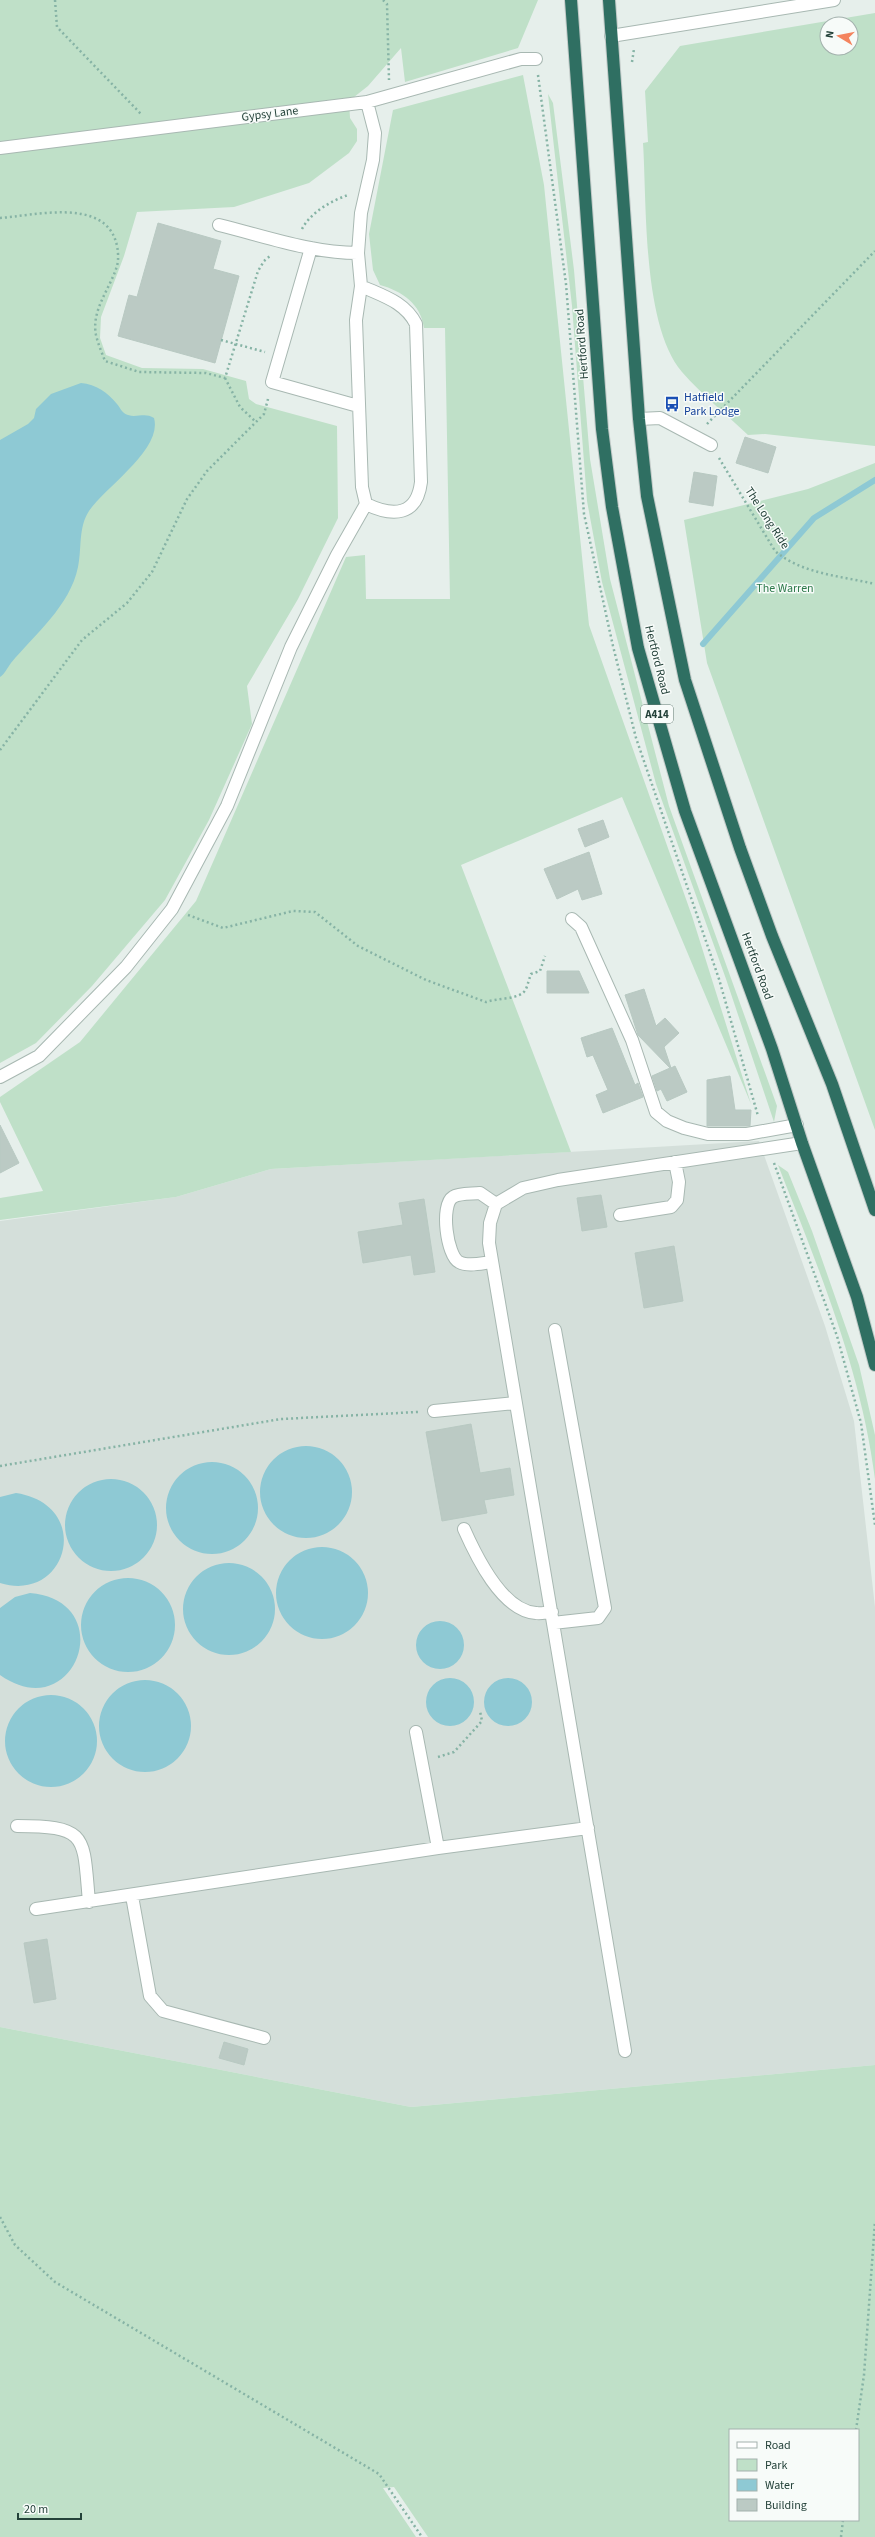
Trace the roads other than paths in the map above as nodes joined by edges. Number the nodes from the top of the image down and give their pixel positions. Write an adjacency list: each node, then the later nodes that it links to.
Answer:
1 (571, 0): 18 (highway, Hertford Road / A414)
2 (610, 0): 4 (highway, Hertford Road)
3 (834, 0): 4 (street)
4 (611, 36): 13 (highway, Hertford Road)
5 (536, 60): 6 (street, Gypsy Lane)
6 (367, 102): 7 (street, Gypsy Lane); 10 (street)
7 (0, 148)
8 (219, 225): 9 (street)
9 (311, 248): 10 (street); 12 (street)
10 (358, 253): 11 (street)
11 (361, 286): 12 (street); 15 (street)
12 (358, 406): 15 (street)
13 (639, 419): 14 (street); 22 (highway, Hertford Road)
14 (711, 445)
15 (366, 504): 17 (street)
16 (572, 918): 18 (street)
17 (0, 1077)
18 (796, 1125): 19 (highway, Hertford Road / A414)
19 (802, 1142): 20 (street); 26 (highway, Hertford Road / A414)
20 (675, 1162): 21 (street); 23 (street)
21 (496, 1204): 24 (street); 24 (street)
22 (875, 1210)
23 (620, 1215)
24 (492, 1262): 27 (street)
25 (555, 1330): 30 (street)
26 (875, 1365)
27 (515, 1403): 28 (street); 30 (street)
28 (434, 1411)
29 (464, 1529): 30 (street)
30 (552, 1618): 33 (street)
31 (416, 1732): 34 (street)
32 (16, 1826): 36 (street)
33 (588, 1828): 34 (street); 39 (street)
34 (438, 1848): 35 (street)
35 (132, 1896): 36 (street); 38 (street)
36 (89, 1902): 37 (street)
37 (36, 1910)
38 (264, 2038)
39 (625, 2051)

